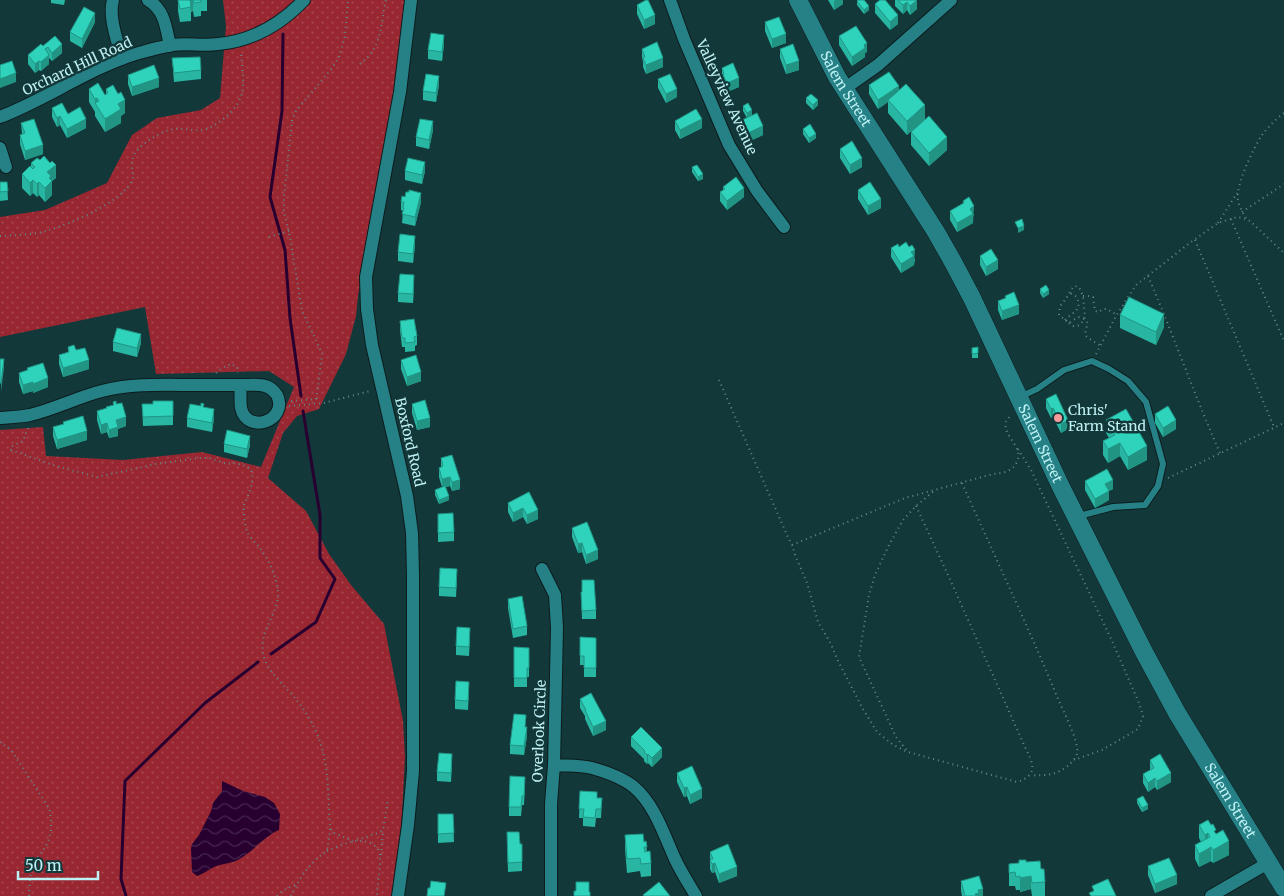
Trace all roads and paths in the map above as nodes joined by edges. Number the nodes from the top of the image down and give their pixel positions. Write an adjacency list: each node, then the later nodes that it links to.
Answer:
1 (113, 0): 12 (street)
2 (148, 0): 10 (street)
3 (304, 0): 10 (street, Orchard Hill Road)
4 (348, 0): 26 (path)
5 (386, 0): 13 (path)
6 (411, 0): 44 (street, Boxford Road)
7 (670, 0): 25 (street, Valleyview Avenue)
8 (798, 0): 14 (main road, Salem Street)
9 (951, 0): 14 (street)
10 (170, 46): 12 (street, Orchard Hill Road)
11 (241, 50): 27 (path)
12 (122, 59): 16 (street, Orchard Hill Road)
13 (360, 64)
14 (844, 89): 45 (main road, Salem Street)
15 (1284, 113): 20 (path)
16 (0, 117)
17 (0, 148): 18 (street)
18 (6, 167)
19 (1284, 184): 21 (path)
20 (1238, 192): 21 (path); 24 (path)
21 (1242, 212): 23 (path)
22 (1231, 219): 23 (path); 24 (path); 38 (path)
23 (1247, 220): 30 (path)
24 (1218, 223): 29 (path)
25 (784, 227)
26 (289, 231): 28 (path); 46 (path)
27 (0, 236)
28 (269, 237)
29 (1194, 240): 31 (path); 50 (path)
30 (1284, 253)
31 (1148, 276): 34 (path); 52 (path)
32 (1070, 293): 33 (path); 36 (path); 36 (path)
33 (1083, 296): 34 (path); 35 (path)
34 (1117, 315): 39 (path)
35 (1084, 319): 37 (path); 37 (path); 39 (path)
36 (1065, 320): 37 (path)
37 (1069, 323)
38 (1284, 340)
39 (1100, 346): 40 (path)
40 (1092, 361): 45 (lane); 53 (lane)
41 (214, 375): 42 (path)
42 (239, 379): 46 (street); 46 (street); 47 (street)
43 (719, 380): 58 (path)
44 (382, 388): 46 (path); 78 (street, Boxford Road)
45 (1021, 402): 51 (path); 57 (main road, Salem Street)
46 (283, 404)
47 (0, 418)
48 (1284, 423): 50 (path)
49 (28, 427): 66 (path)
50 (1274, 428): 52 (path)
51 (1018, 449): 54 (path); 62 (path)
52 (1220, 453): 53 (path)
53 (1159, 482): 57 (lane)
54 (962, 483): 55 (path); 62 (path)
55 (934, 490): 56 (path); 58 (path)
56 (916, 506): 61 (path); 64 (path)
57 (1076, 517): 71 (main road, Salem Street)
58 (792, 545): 61 (path)
59 (542, 569): 63 (street, Overlook Circle)
60 (0, 742): 74 (path)
61 (908, 752): 64 (path)
62 (1074, 760): 64 (path)
63 (554, 765): 79 (street, Overlook Circle); 80 (street)
64 (1030, 775)
65 (388, 800): 67 (path)
66 (330, 827): 68 (path); 69 (path)
67 (383, 830): 68 (path); 70 (path)
68 (353, 841): 69 (path); 70 (path)
69 (327, 851): 72 (path)
70 (380, 855): 77 (path)
71 (1268, 862): 73 (main road, Salem Street); 81 (street)
72 (297, 884): 75 (path); 76 (path)
73 (1284, 888)
74 (29, 896)
75 (277, 896)
76 (291, 896)
77 (376, 896)
78 (398, 896)
79 (551, 896)
80 (696, 896)
81 (1211, 896)

